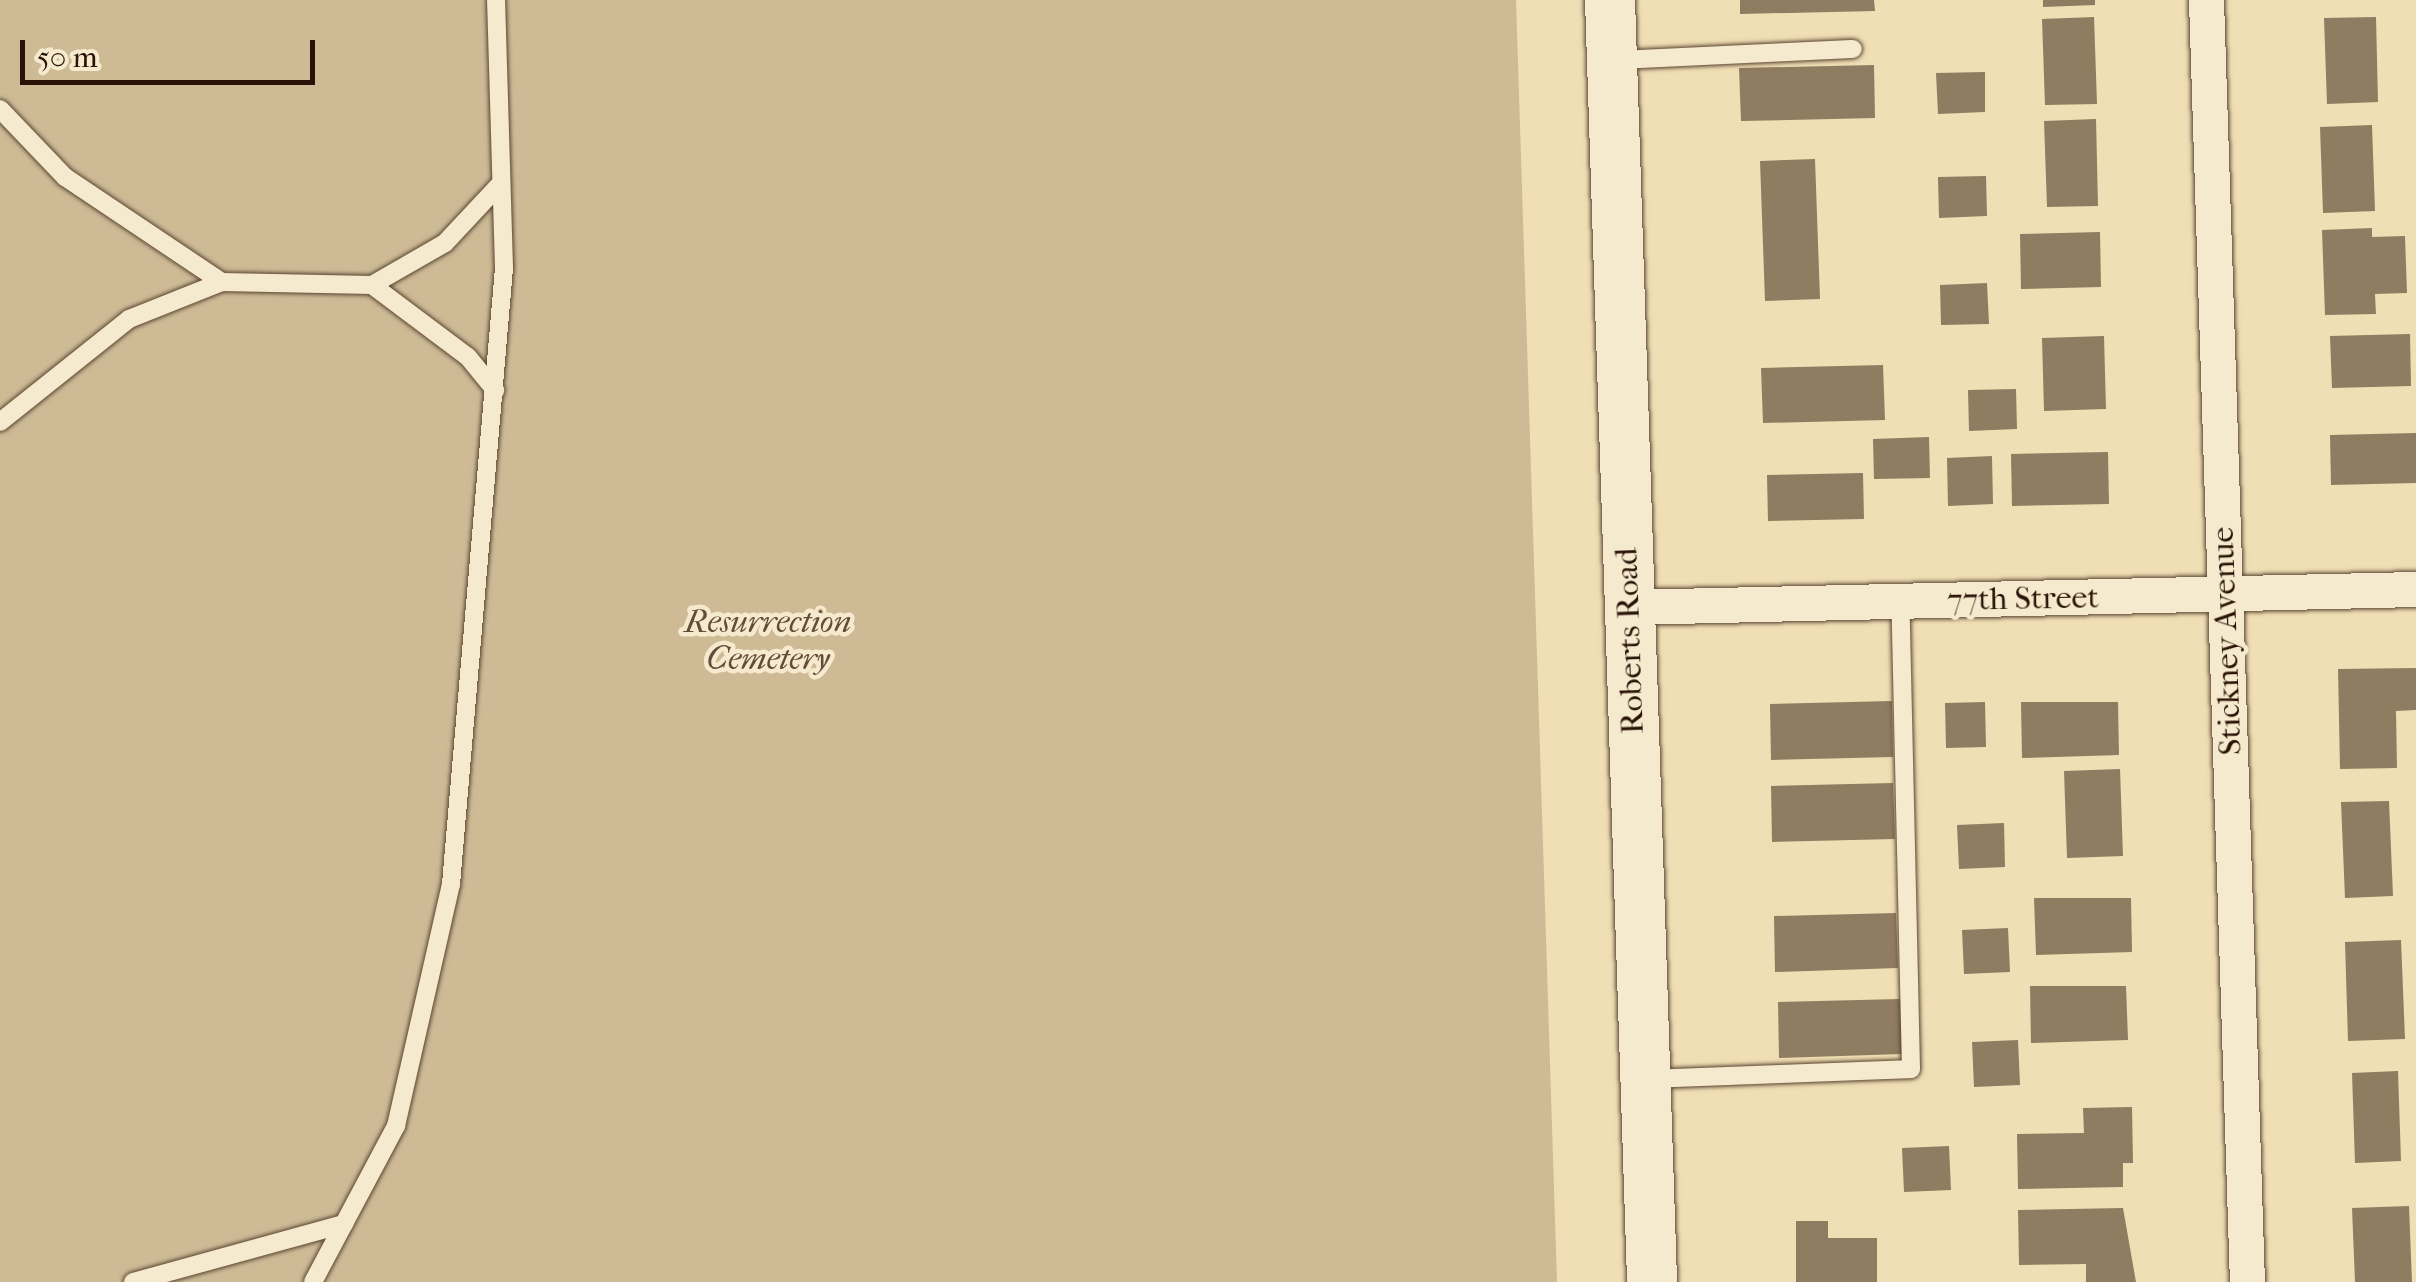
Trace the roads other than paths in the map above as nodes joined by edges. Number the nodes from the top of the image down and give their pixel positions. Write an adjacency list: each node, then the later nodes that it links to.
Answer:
1 (496, 0): 7 (lane)
2 (1610, 0): 5 (street, Roberts Road)
3 (2206, 0): 13 (street, Stickney Avenue)
4 (1853, 49): 5 (lane)
5 (1612, 60): 15 (street, Roberts Road)
6 (0, 108): 8 (lane)
7 (501, 183): 9 (lane); 10 (lane)
8 (222, 282): 9 (lane); 11 (lane)
9 (372, 285): 10 (lane)
10 (495, 390): 17 (lane)
11 (0, 422)
12 (2416, 589): 13 (street, 77th Street)
13 (2226, 594): 14 (street, 77th Street); 21 (street, Stickney Avenue)
14 (1900, 602): 15 (street, 77th Street); 16 (lane)
15 (1629, 607): 16 (street, Roberts Road)
16 (1645, 1079): 20 (street, Roberts Road)
17 (344, 1224): 18 (lane); 19 (lane)
18 (133, 1282)
19 (313, 1282)
20 (1652, 1282)
21 (2246, 1282)

